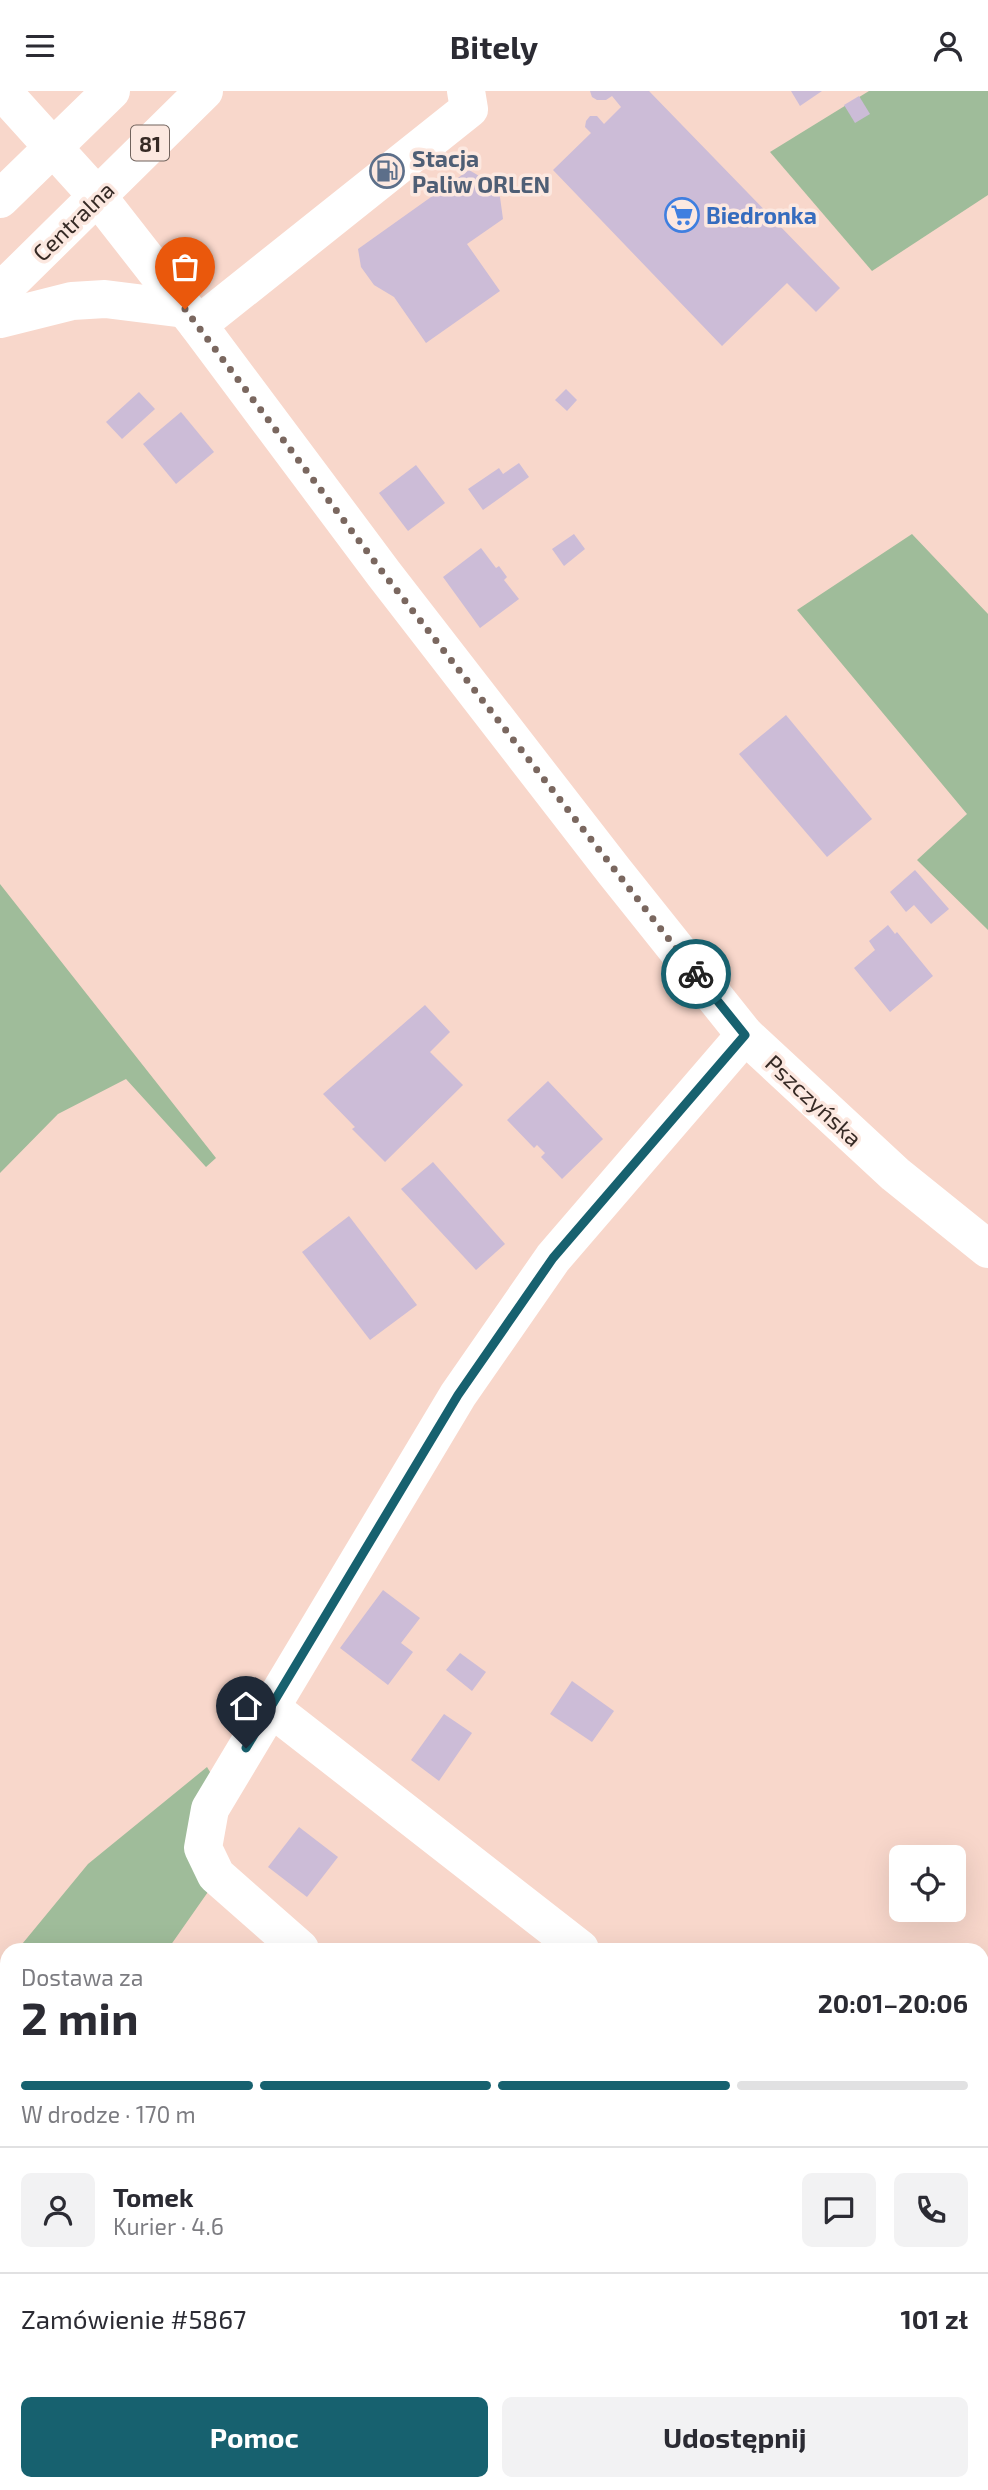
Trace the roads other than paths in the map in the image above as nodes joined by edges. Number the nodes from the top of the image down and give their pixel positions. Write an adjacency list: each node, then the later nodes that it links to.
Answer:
1 (2, 91): 5 (street)
2 (111, 91): 5 (street)
3 (204, 91): 6 (street, Centralna / 81)
4 (466, 91): 9 (street)
5 (69, 120): 6 (street); 7 (street)
6 (98, 197): 8 (street, Centralna / 81); 9 (street, Pszczyńska)
7 (0, 199)
8 (0, 292)
9 (191, 317): 10 (street); 11 (street, Pszczyńska)
10 (0, 319)
11 (745, 1035): 12 (street, Pszczyńska); 13 (street)
12 (988, 1249)
13 (270, 1707): 14 (street); 15 (street)
14 (293, 1943)
15 (572, 1943)

